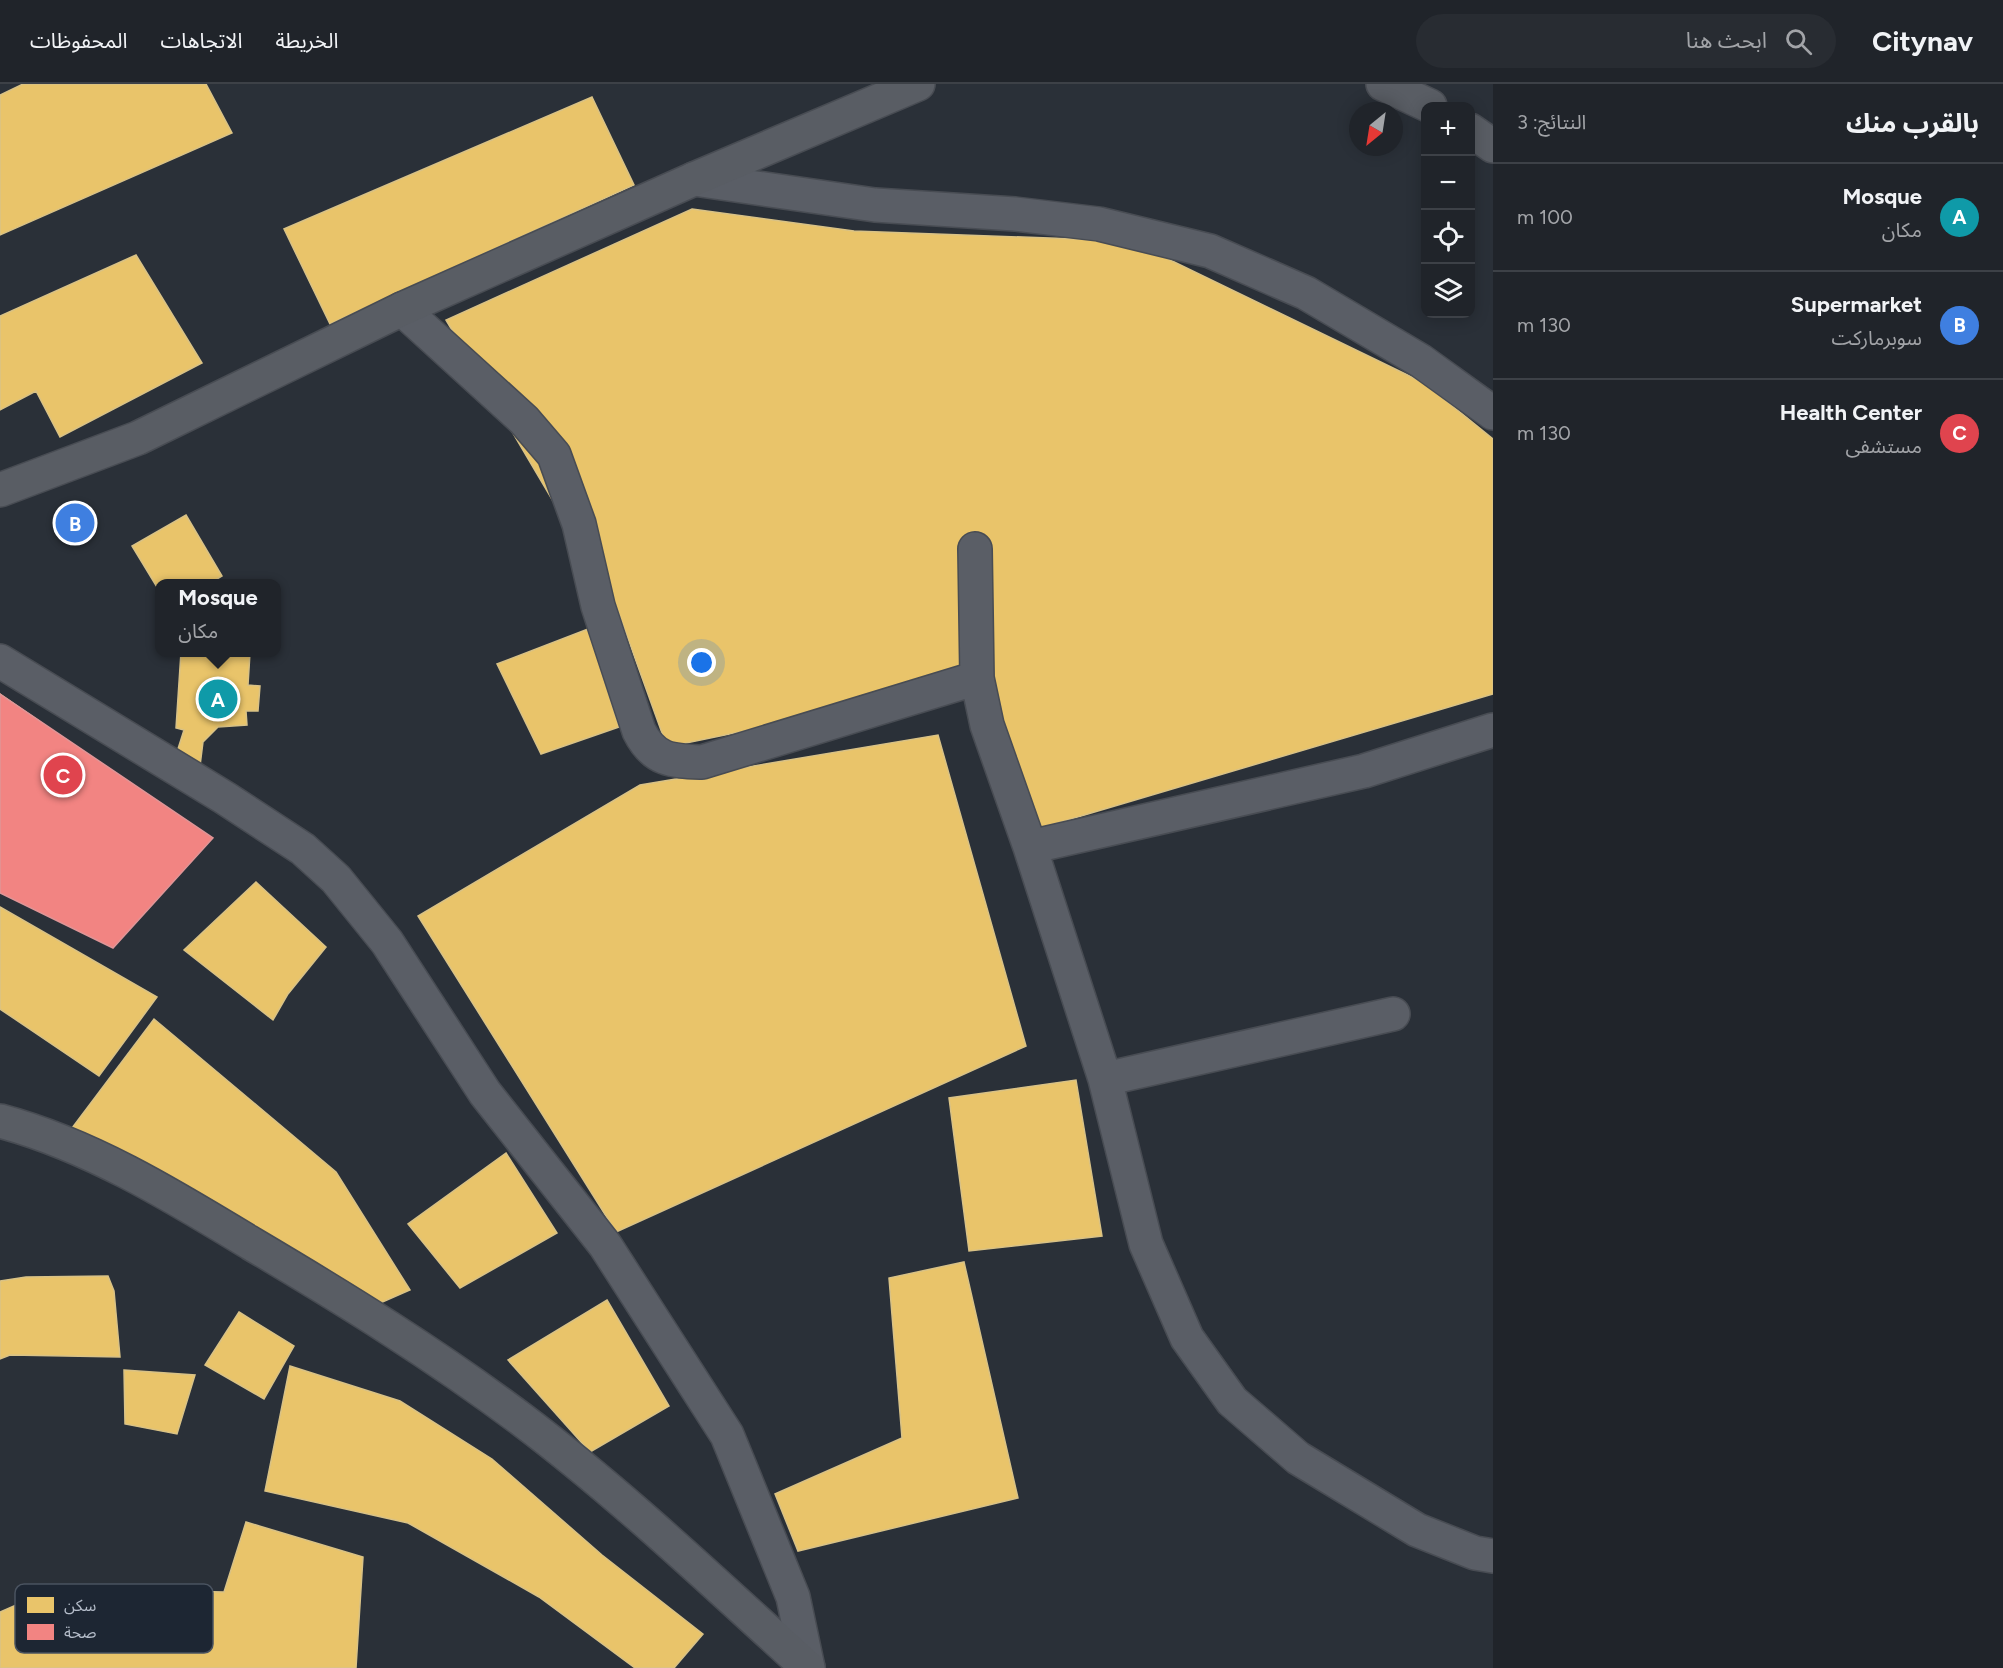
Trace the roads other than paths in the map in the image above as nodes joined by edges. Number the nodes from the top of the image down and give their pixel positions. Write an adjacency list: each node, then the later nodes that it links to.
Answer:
1 (918, 84): 6 (street)
2 (1383, 84): 3 (street)
3 (1421, 102)
4 (1475, 133): 5 (street)
5 (1493, 146)
6 (694, 179): 7 (street); 8 (street)
7 (402, 309): 9 (street); 12 (street)
8 (1493, 413)
9 (0, 490)
10 (975, 549): 12 (street)
11 (0, 661): 19 (street)
12 (977, 678): 14 (street)
13 (1493, 730): 14 (street)
14 (1030, 848): 16 (street)
15 (1393, 1014): 16 (street)
16 (1105, 1078): 18 (street)
17 (0, 1121): 19 (street)
18 (1493, 1556)
19 (808, 1668)

